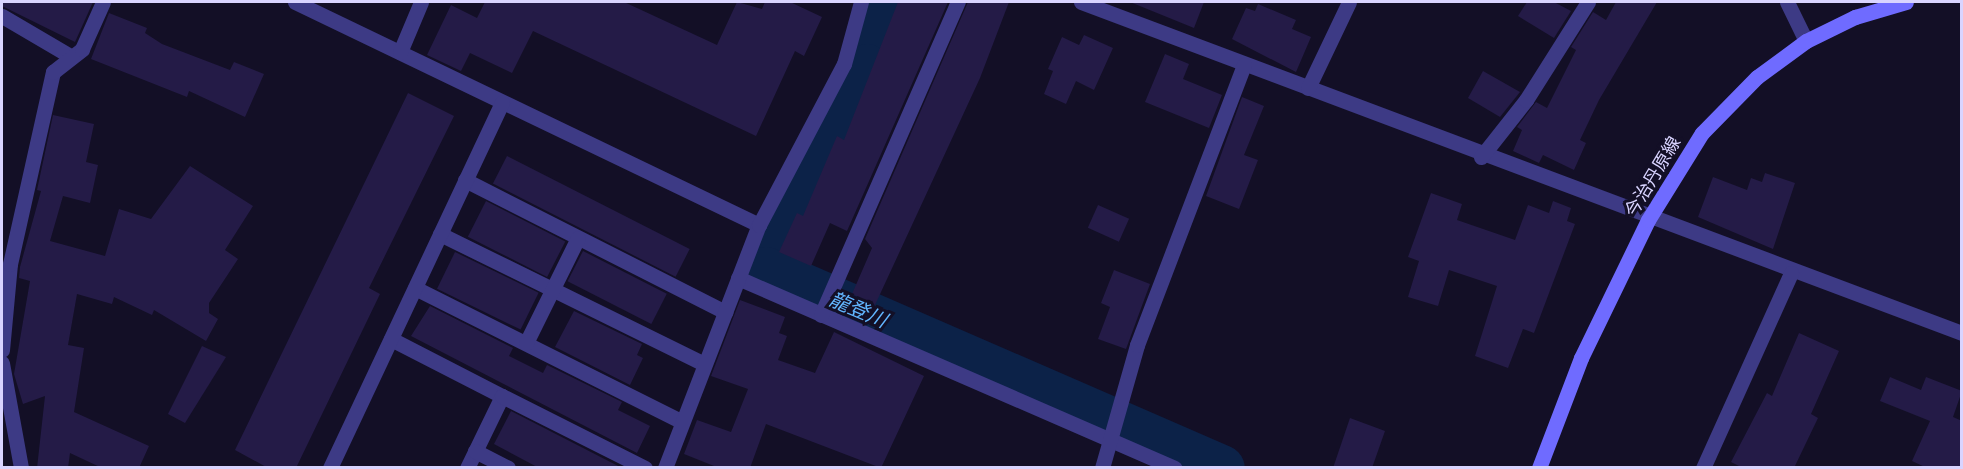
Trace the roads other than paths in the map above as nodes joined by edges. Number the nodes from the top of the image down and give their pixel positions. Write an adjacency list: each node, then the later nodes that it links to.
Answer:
1 (103, 2): 14 (street)
2 (295, 2): 13 (street)
3 (421, 2): 13 (street)
4 (861, 2): 21 (street)
5 (958, 2): 29 (street)
6 (1081, 2): 15 (street)
7 (1349, 2): 16 (street)
8 (1588, 2): 18 (street)
9 (1787, 2): 12 (street)
10 (1906, 2): 12 (main road, 今治丹原線)
11 (2, 16): 14 (street)
12 (1806, 41): 20 (main road, 今治丹原線)
13 (400, 52): 17 (street)
14 (72, 57): 33 (street)
15 (1244, 65): 16 (street); 39 (street)
16 (1308, 88): 18 (street)
17 (502, 102): 19 (street); 21 (street)
18 (1481, 157): 20 (street)
19 (465, 180): 22 (street); 23 (street)
20 (1648, 220): 24 (street); 49 (main road, 今治丹原線)
21 (759, 225): 25 (street)
22 (440, 234): 26 (street); 27 (street)
23 (578, 238): 27 (street); 28 (street)
24 (1791, 273): 30 (street); 50 (street)
25 (738, 278): 28 (street); 29 (street)
26 (415, 288): 31 (street); 32 (street)
27 (555, 290): 32 (street); 35 (street)
28 (725, 312): 35 (street)
29 (821, 315): 39 (street)
30 (1962, 333)
31 (391, 339): 36 (street); 42 (street)
32 (526, 343): 37 (street)
33 (2, 350)
34 (2, 363): 38 (street)
35 (704, 364): 37 (street)
36 (502, 396): 40 (street); 45 (street)
37 (681, 421): 46 (street)
38 (9, 435): 41 (street)
39 (1110, 440): 47 (street); 48 (street)
40 (475, 452): 43 (street); 44 (street)
41 (21, 468)
42 (330, 468)
43 (467, 468)
44 (508, 468)
45 (645, 468)
46 (665, 468)
47 (1102, 468)
48 (1174, 468)
49 (1539, 468)
50 (1703, 468)

